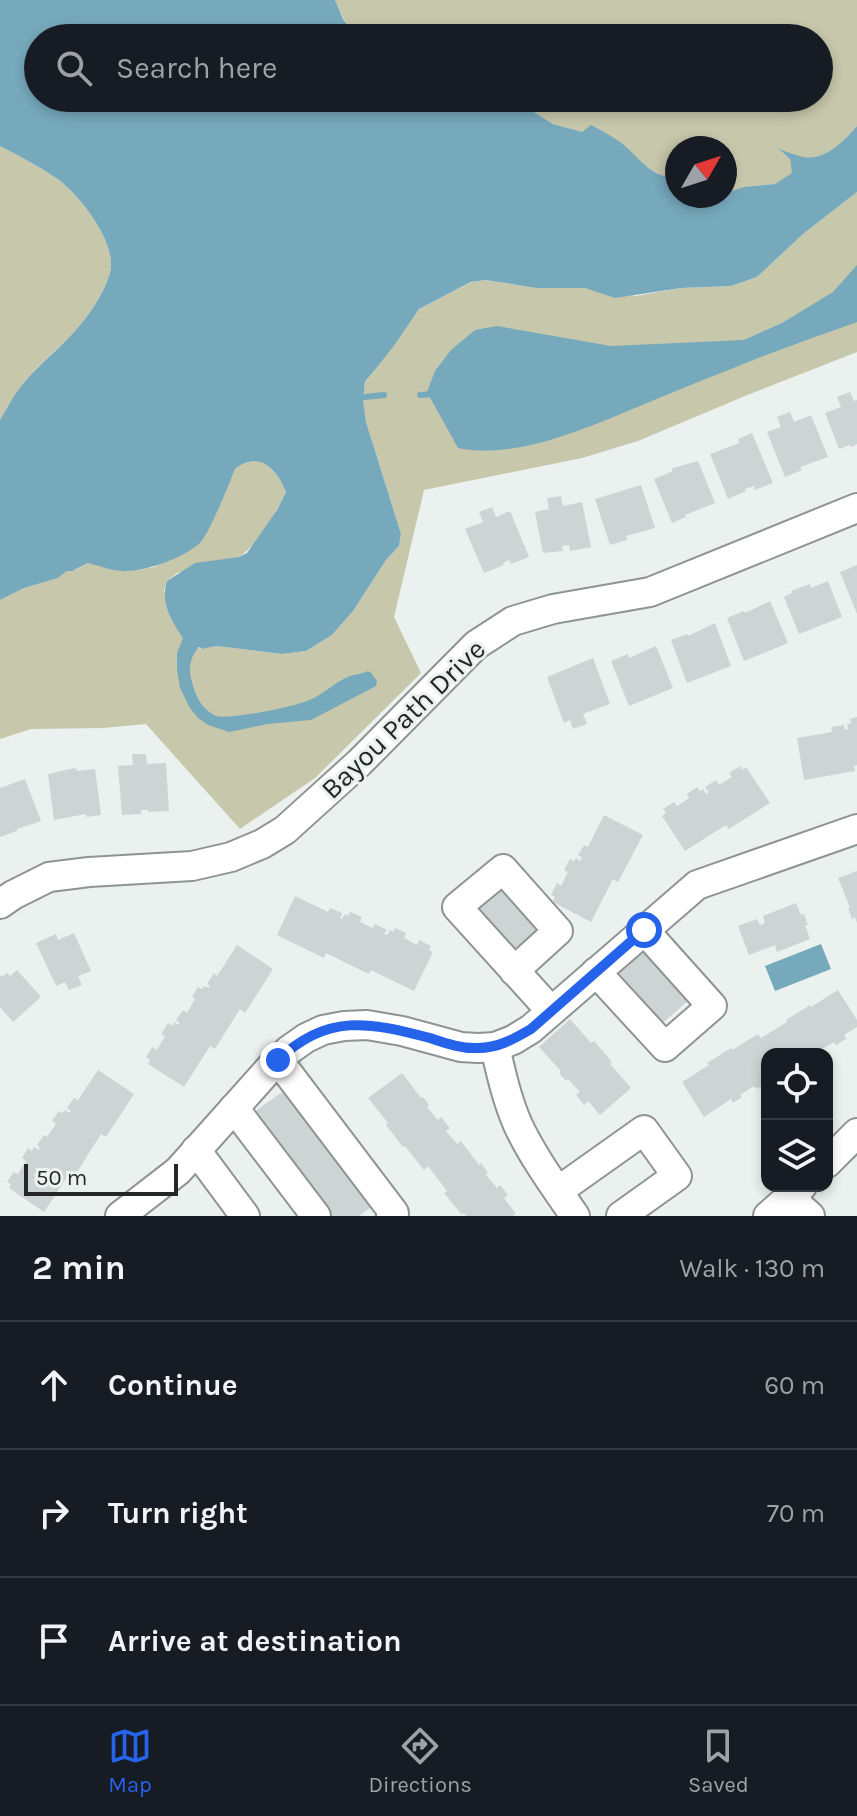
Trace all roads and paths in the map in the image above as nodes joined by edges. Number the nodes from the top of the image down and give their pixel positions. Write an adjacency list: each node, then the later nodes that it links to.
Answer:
1 (857, 508): 3 (street, Bayou Path Drive)
2 (857, 829): 4 (street)
3 (0, 904)
4 (644, 930): 6 (street); 6 (street)
5 (514, 971): 7 (street)
6 (596, 972): 7 (street)
7 (551, 1011): 8 (street)
8 (495, 1047): 9 (street); 14 (street)
9 (278, 1060): 10 (street); 20 (street)
10 (234, 1108): 12 (street); 19 (street)
11 (857, 1133): 13 (street)
12 (196, 1150): 17 (street); 18 (street)
13 (833, 1157)
14 (558, 1191): 21 (street); 22 (street)
15 (795, 1192): 23 (street)
16 (797, 1192): 24 (street)
17 (120, 1216)
18 (245, 1216)
19 (316, 1216)
20 (391, 1216)
21 (575, 1216)
22 (621, 1216)
23 (768, 1216)
24 (810, 1216)

